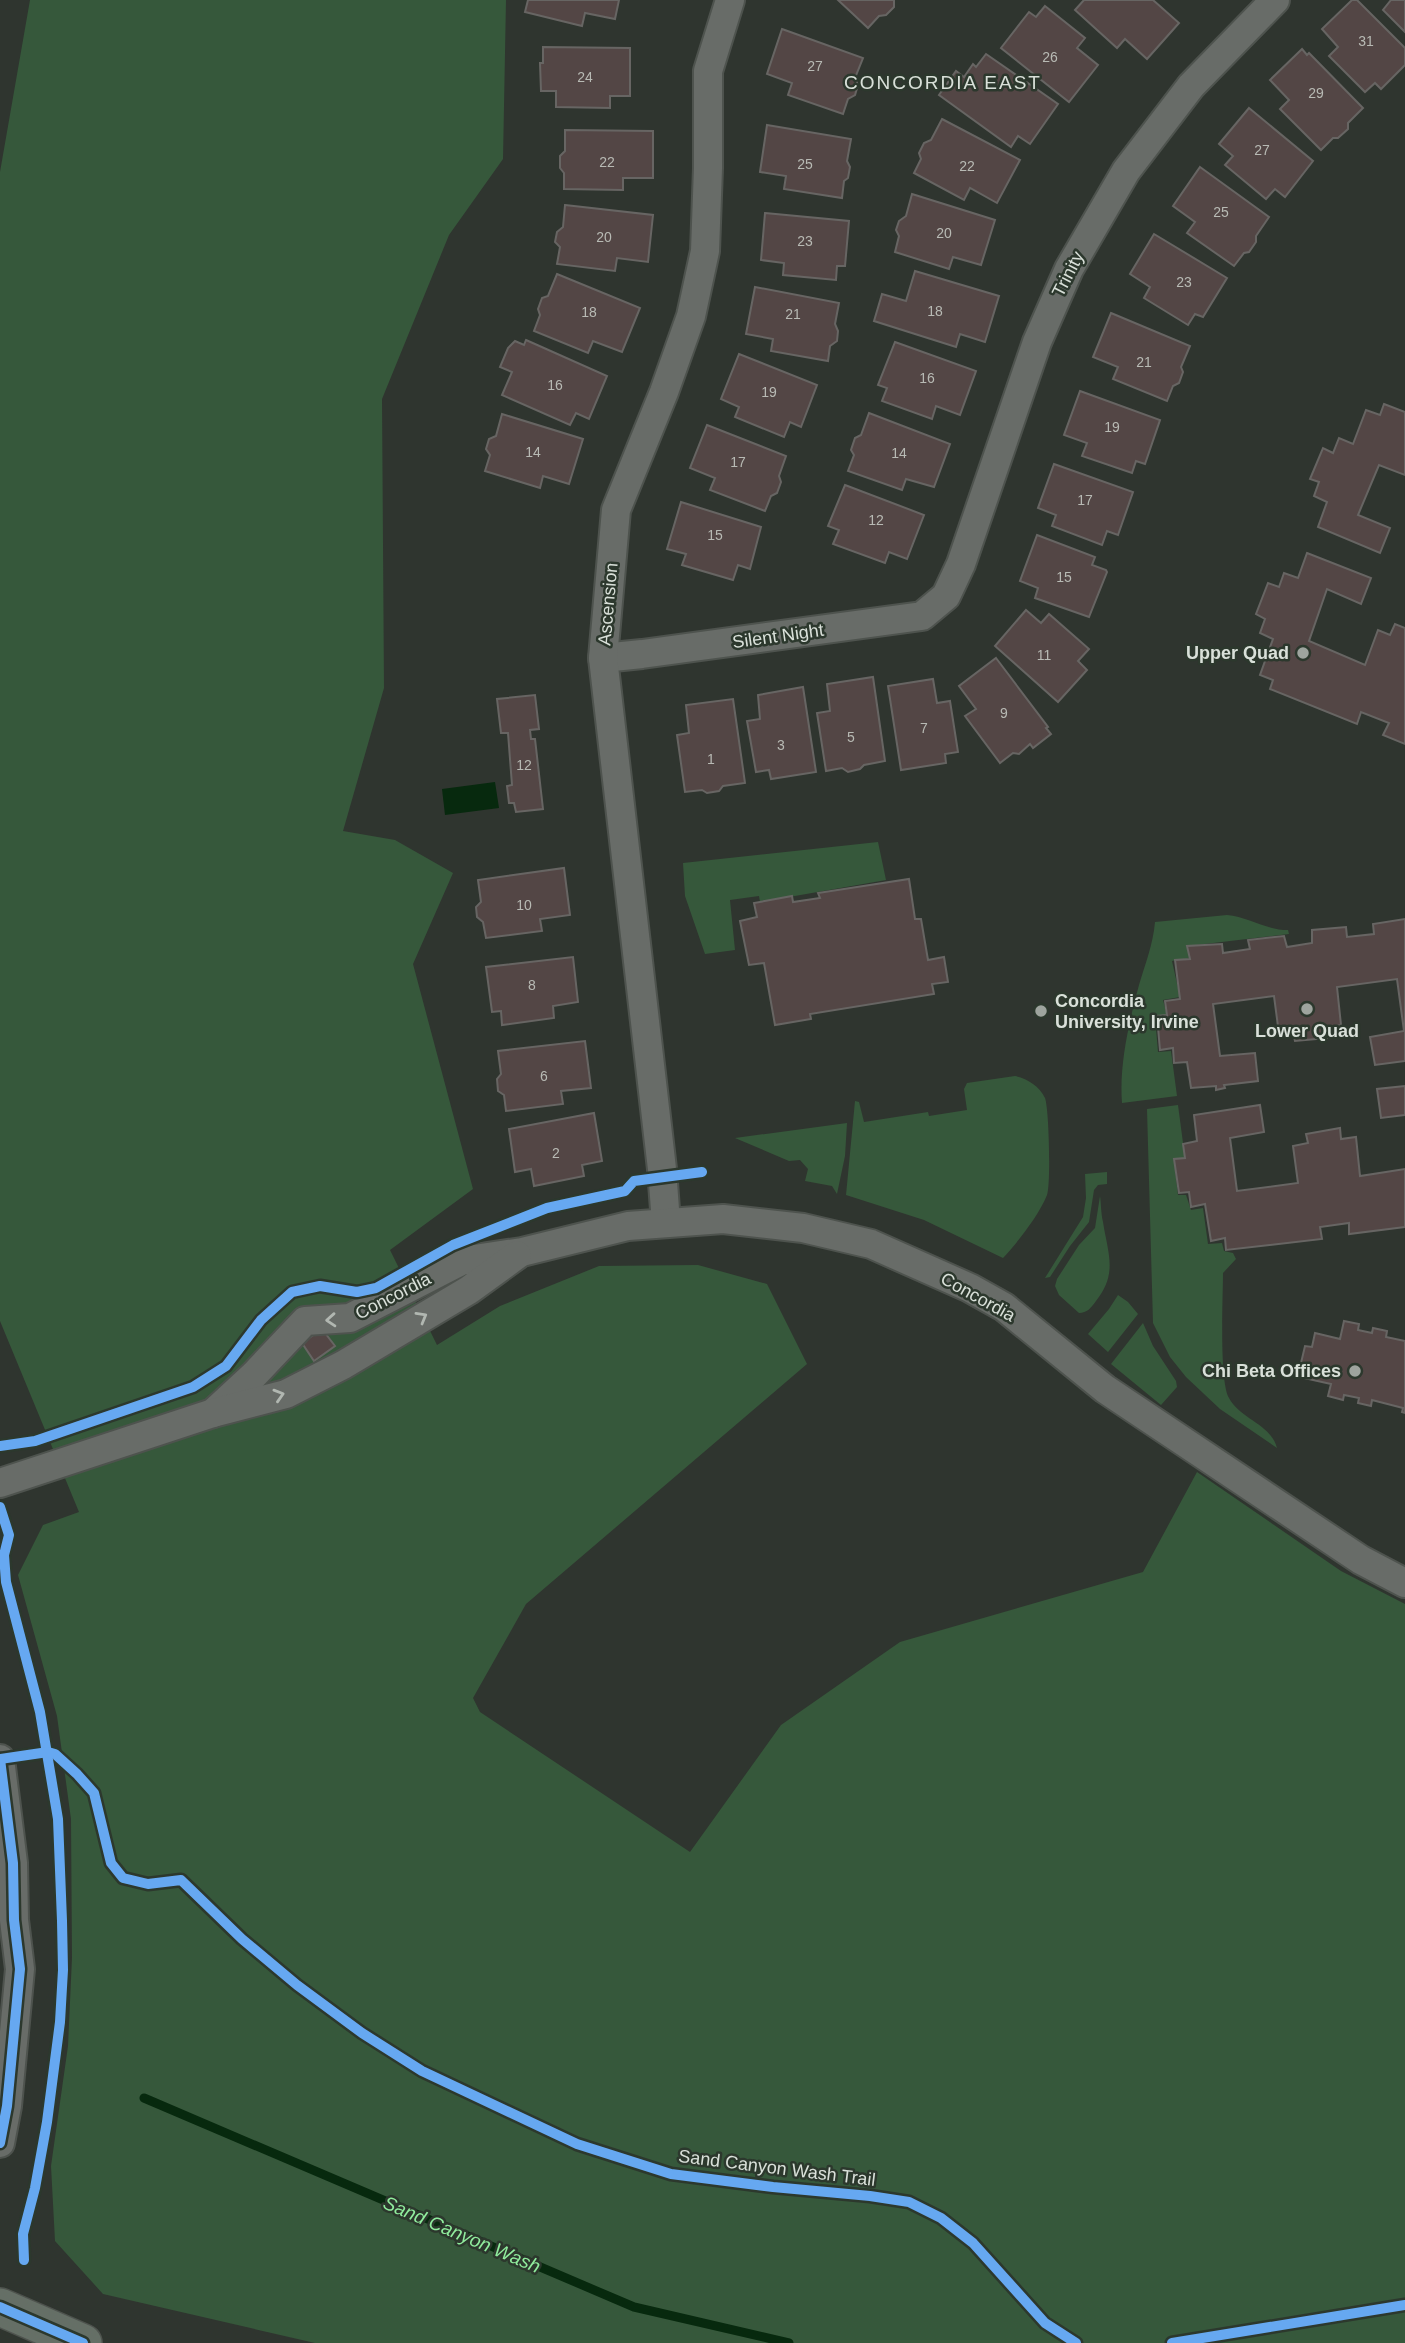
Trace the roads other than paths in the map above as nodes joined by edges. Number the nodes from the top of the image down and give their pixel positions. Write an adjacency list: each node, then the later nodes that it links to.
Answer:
1 (730, 0): 4 (street, Ascension)
2 (1275, 0): 3 (street, Trinity)
3 (946, 596): 4 (street, Silent Night)
4 (603, 658): 5 (street, Ascension)
5 (666, 1223): 6 (street, Concordia); 9 (street, Concordia)
6 (523, 1252): 7 (street, Concordia, one-way to 6); 7 (street, Concordia, one-way to 7)
7 (213, 1412): 8 (street, Concordia)
8 (0, 1483)
9 (1405, 1583)
10 (0, 1759): 11 (street)
11 (0, 2143)
12 (0, 2307): 13 (main road)
13 (83, 2343)

